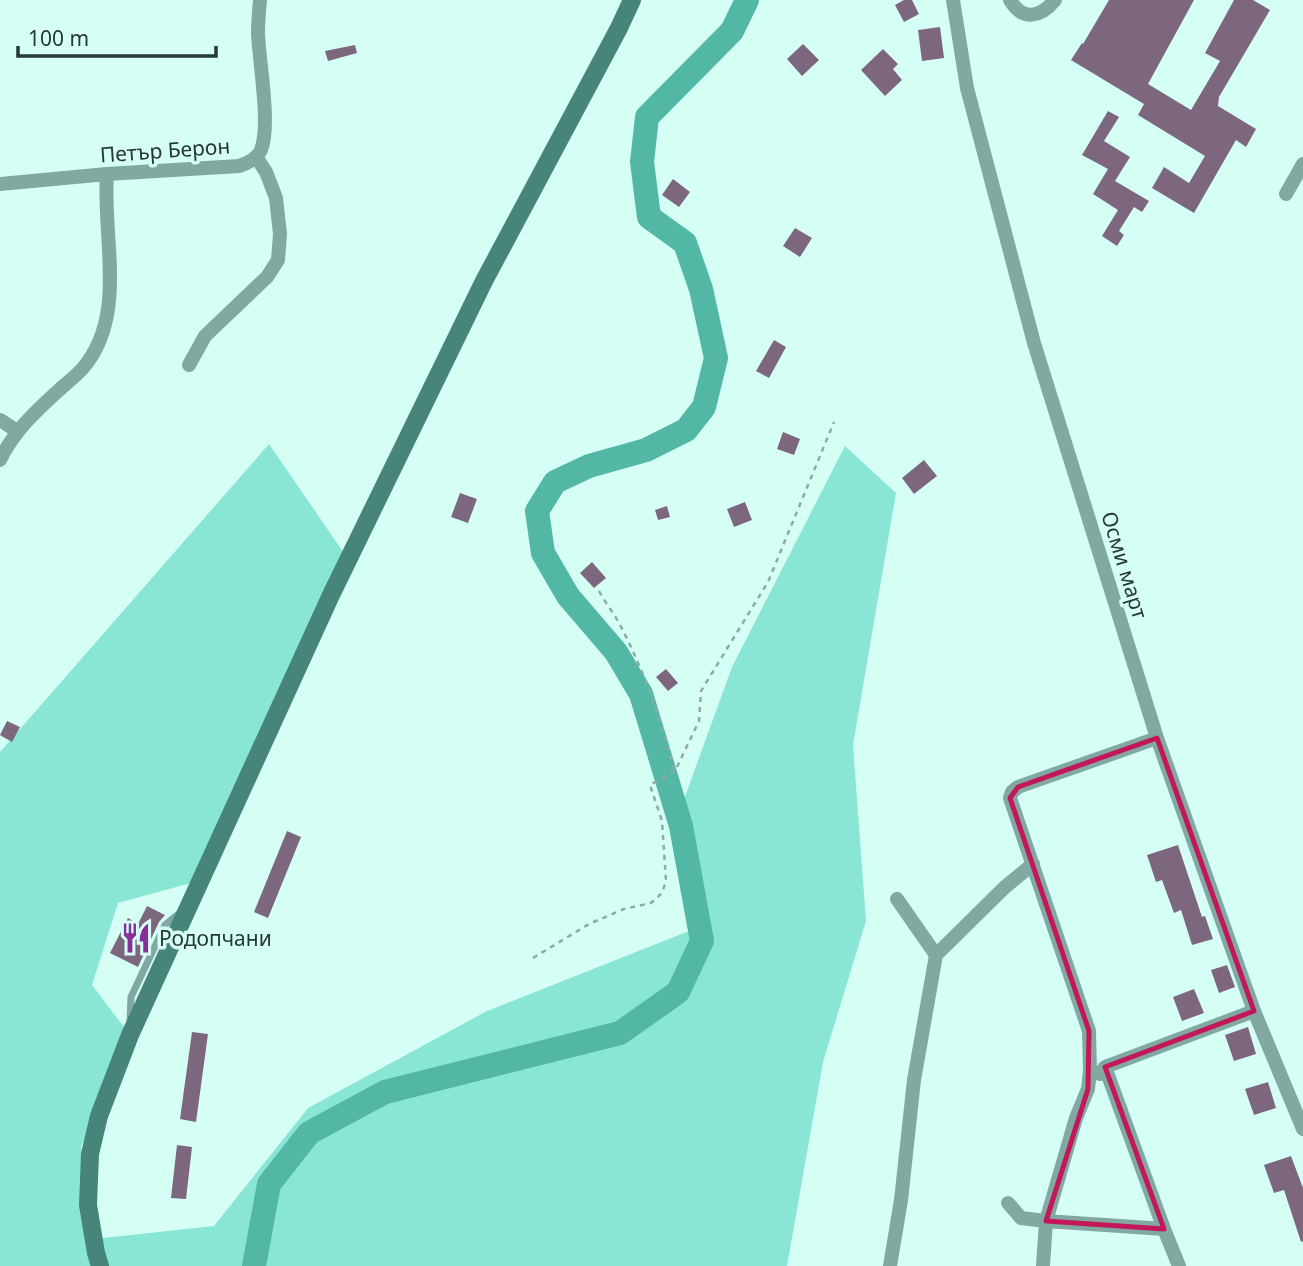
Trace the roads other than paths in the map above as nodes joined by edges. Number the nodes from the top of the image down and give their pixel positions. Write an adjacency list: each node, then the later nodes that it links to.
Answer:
1 (260, 0): 6 (street, Петър Берон)
2 (632, 0): 26 (street)
3 (953, 0): 15 (street, Осми март)
4 (1010, 0): 5 (street)
5 (1055, 0)
6 (256, 157): 8 (street, Петър Берон); 11 (street)
7 (1303, 164): 10 (street)
8 (107, 174): 9 (street, Петър Берон); 13 (street)
9 (0, 184)
10 (1286, 194)
11 (189, 365)
12 (0, 420): 13 (street)
13 (17, 431): 14 (street)
14 (0, 460)
15 (1157, 738): 16 (street); 19 (street, Осми март)
16 (1033, 864): 18 (street); 21 (street)
17 (897, 899): 18 (street)
18 (936, 955): 27 (street)
19 (1254, 1011): 20 (street); 22 (street, Осми март)
20 (1105, 1067): 21 (street); 25 (street)
21 (1088, 1089): 24 (street)
22 (1303, 1129)
23 (1008, 1203): 24 (street)
24 (1046, 1221): 25 (street); 28 (street)
25 (1164, 1229): 29 (street)
26 (100, 1266)
27 (890, 1266)
28 (1042, 1266)
29 (1179, 1266)

